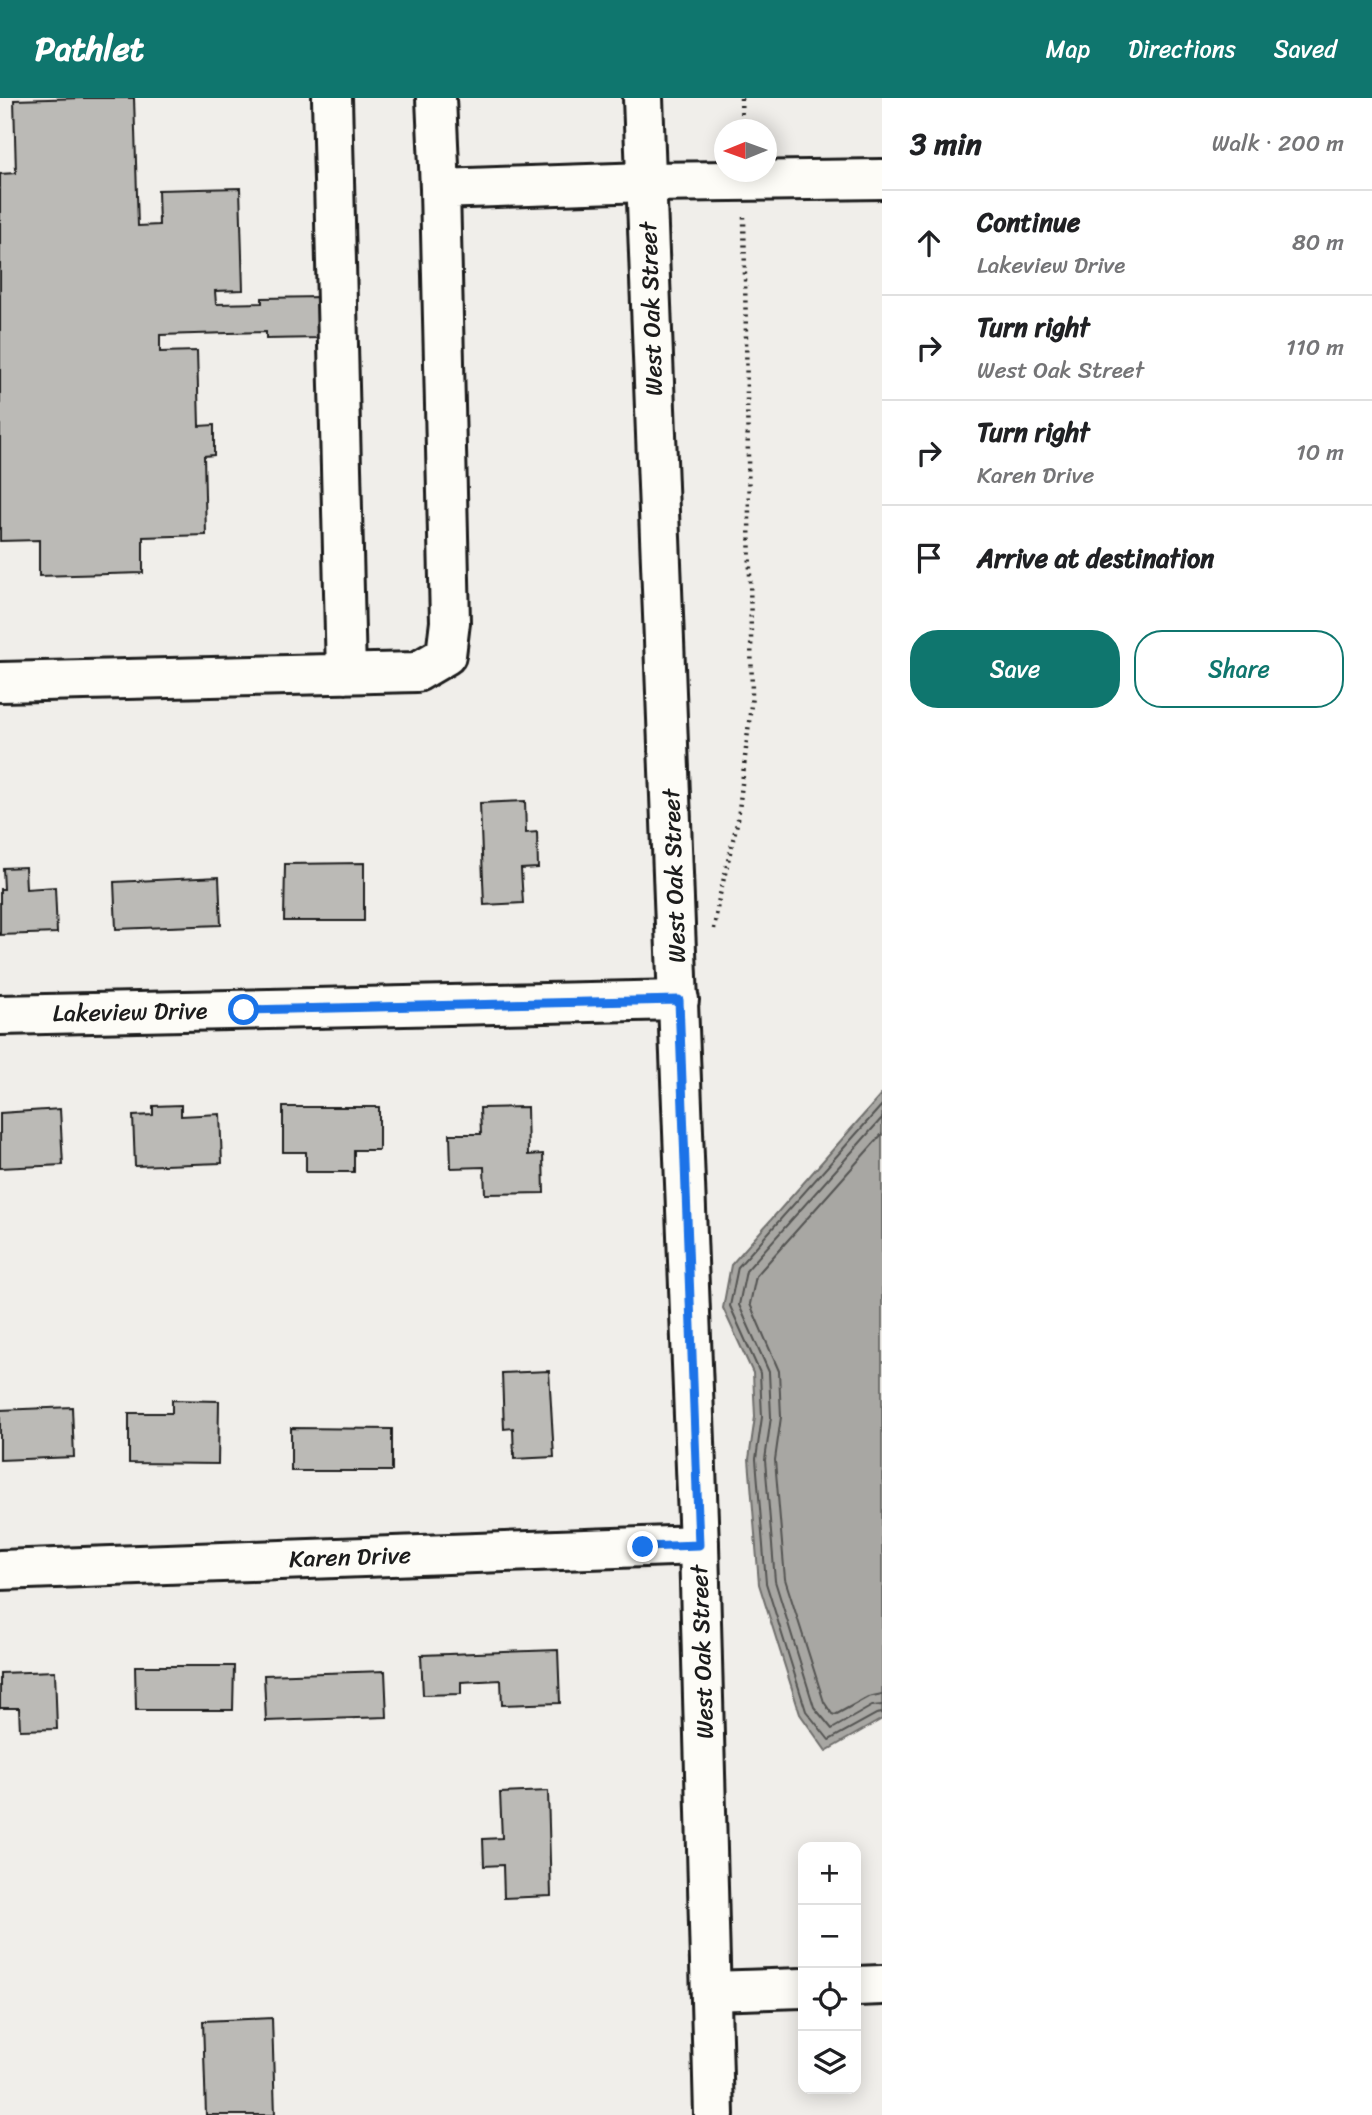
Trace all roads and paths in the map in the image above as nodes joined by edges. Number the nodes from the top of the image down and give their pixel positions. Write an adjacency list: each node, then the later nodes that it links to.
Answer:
1 (332, 98): 10 (main road)
2 (436, 98): 8 (main road)
3 (643, 98): 7 (main road, West Oak Street)
4 (741, 98): 5 (path)
5 (742, 119)
6 (882, 179): 7 (main road)
7 (646, 182): 8 (main road); 13 (main road, West Oak Street)
8 (440, 189): 10 (main road)
9 (744, 219): 12 (path)
10 (346, 674): 11 (main road)
11 (0, 682)
12 (713, 941)
13 (679, 1000): 14 (main road, Lakeview Drive); 15 (main road, West Oak Street)
14 (0, 1015)
15 (699, 1545): 16 (main road, Karen Drive); 20 (main road, West Oak Street)
16 (0, 1570)
17 (882, 1985): 18 (main road)
18 (861, 1986)
19 (798, 1988): 20 (main road)
20 (711, 1991): 21 (main road, West Oak Street)
21 (714, 2115)

